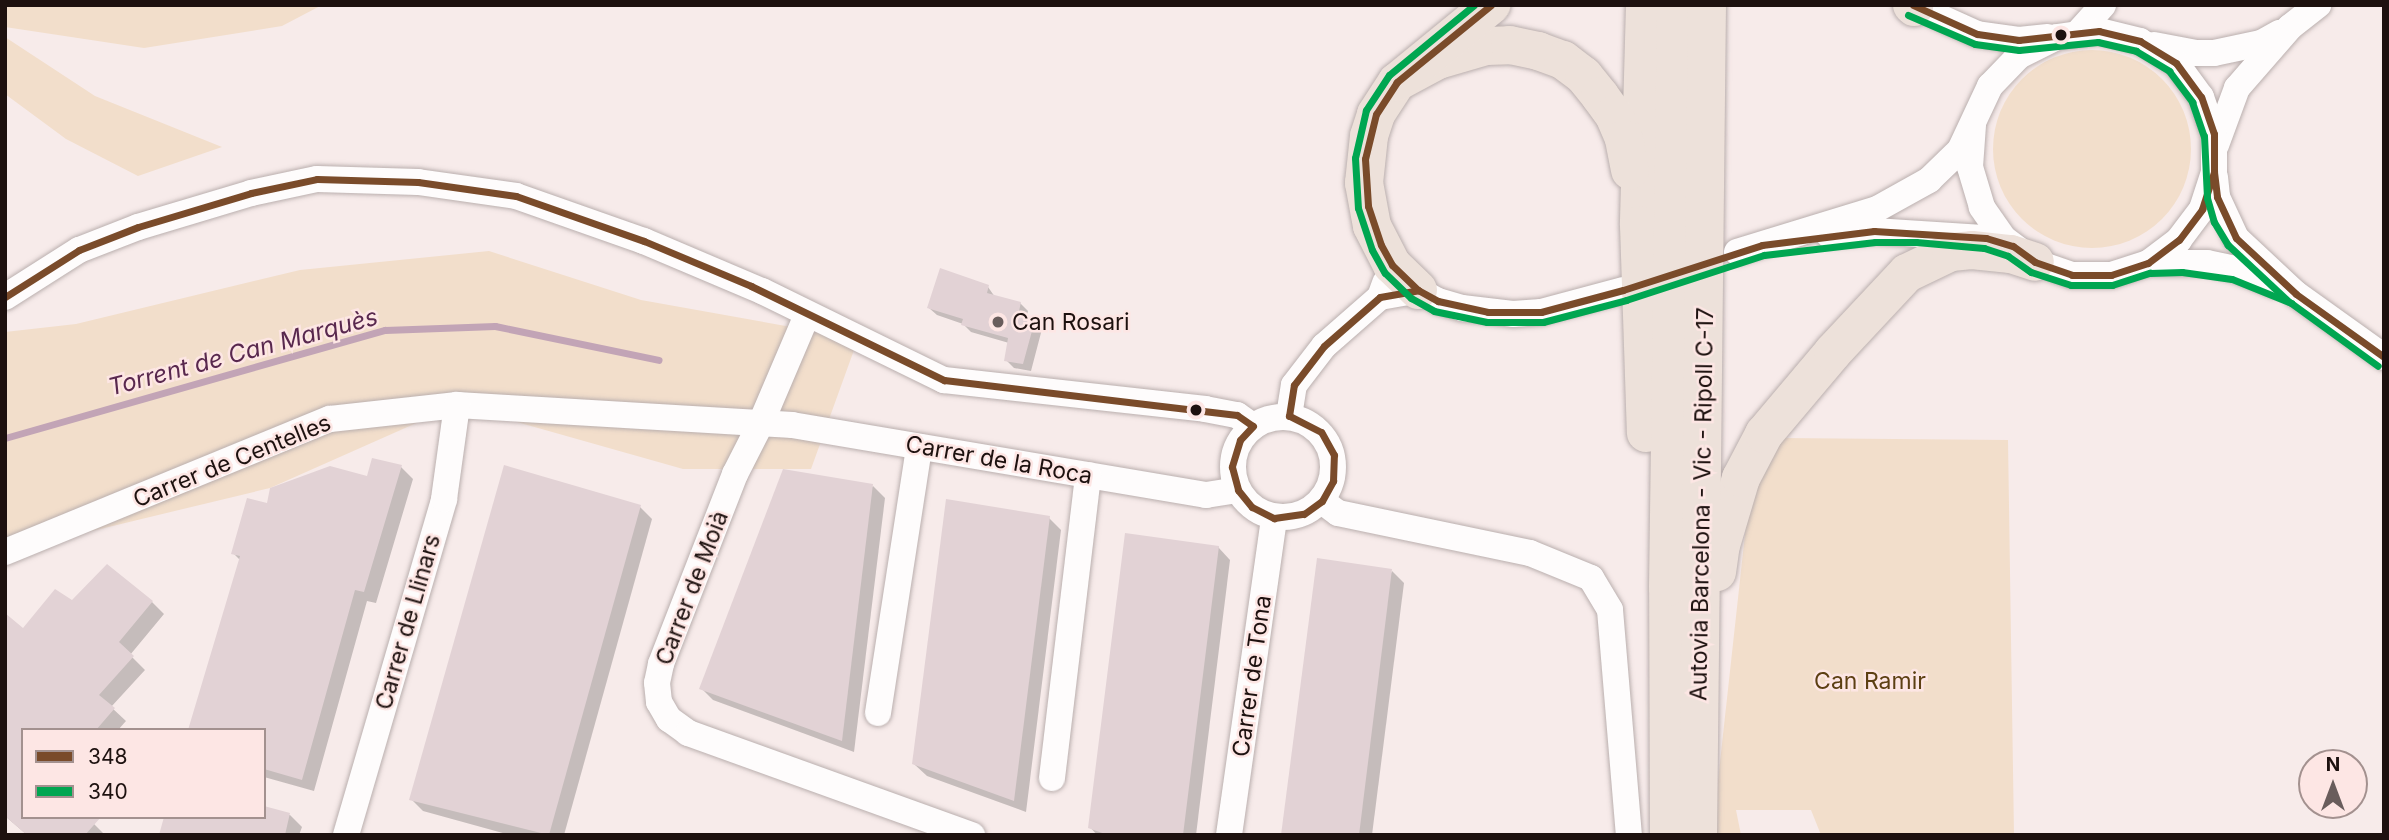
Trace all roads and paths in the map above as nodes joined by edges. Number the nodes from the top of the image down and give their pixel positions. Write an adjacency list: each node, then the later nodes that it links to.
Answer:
1 (1491, 5): 11 (highway)
2 (1645, 5): 14 (highway)
3 (1675, 5): 36 (highway, Autovia Barcelona - Vic - Ripoll C-17)
4 (1707, 5): 33 (highway, Autovia Barcelona - Vic - Ripoll C-17)
5 (2103, 5): 9 (street)
6 (2318, 5): 8 (street)
7 (1913, 6): 9 (street)
8 (2290, 27): 10 (street); 13 (street)
9 (2067, 35): 10 (street); 12 (street)
10 (2140, 41): 13 (street)
11 (1397, 82): 14 (highway); 17 (highway)
12 (1973, 125): 15 (street); 15 (street)
13 (2214, 164): 16 (street); 19 (street)
14 (1639, 225): 36 (highway)
15 (2024, 254): 16 (street); 33 (highway)
16 (2148, 263): 19 (street)
17 (1397, 284): 18 (street); 24 (street)
18 (1623, 290)
19 (2296, 295): 22 (street)
20 (5, 297): 21 (street)
21 (807, 315): 25 (street, Carrer de Moià); 26 (street)
22 (2384, 357)
23 (457, 405): 25 (street, Carrer de Centelles); 32 (street, Carrer de Centelles); 37 (street, Carrer de Llinars)
24 (1289, 416): 26 (street); 30 (street)
25 (760, 425): 27 (street, Carrer de la Roca); 38 (street, Carrer de Moià)
26 (1253, 426): 29 (street)
27 (919, 447): 28 (street, Carrer de la Roca); 34 (street)
28 (1088, 475): 29 (street, Carrer de la Roca); 35 (street)
29 (1238, 490): 31 (street)
30 (1322, 501): 31 (street); 40 (street)
31 (1274, 517): 39 (street, Carrer de Tona)
32 (5, 552)
33 (1700, 696): 42 (highway, Autovia Barcelona - Vic - Ripoll C-17)
34 (878, 713)
35 (1052, 778)
36 (1668, 778): 41 (highway, Autovia Barcelona - Vic - Ripoll C-17)
37 (346, 835)
38 (972, 835)
39 (1229, 835)
40 (1629, 835)
41 (1669, 835)
42 (1698, 835)

